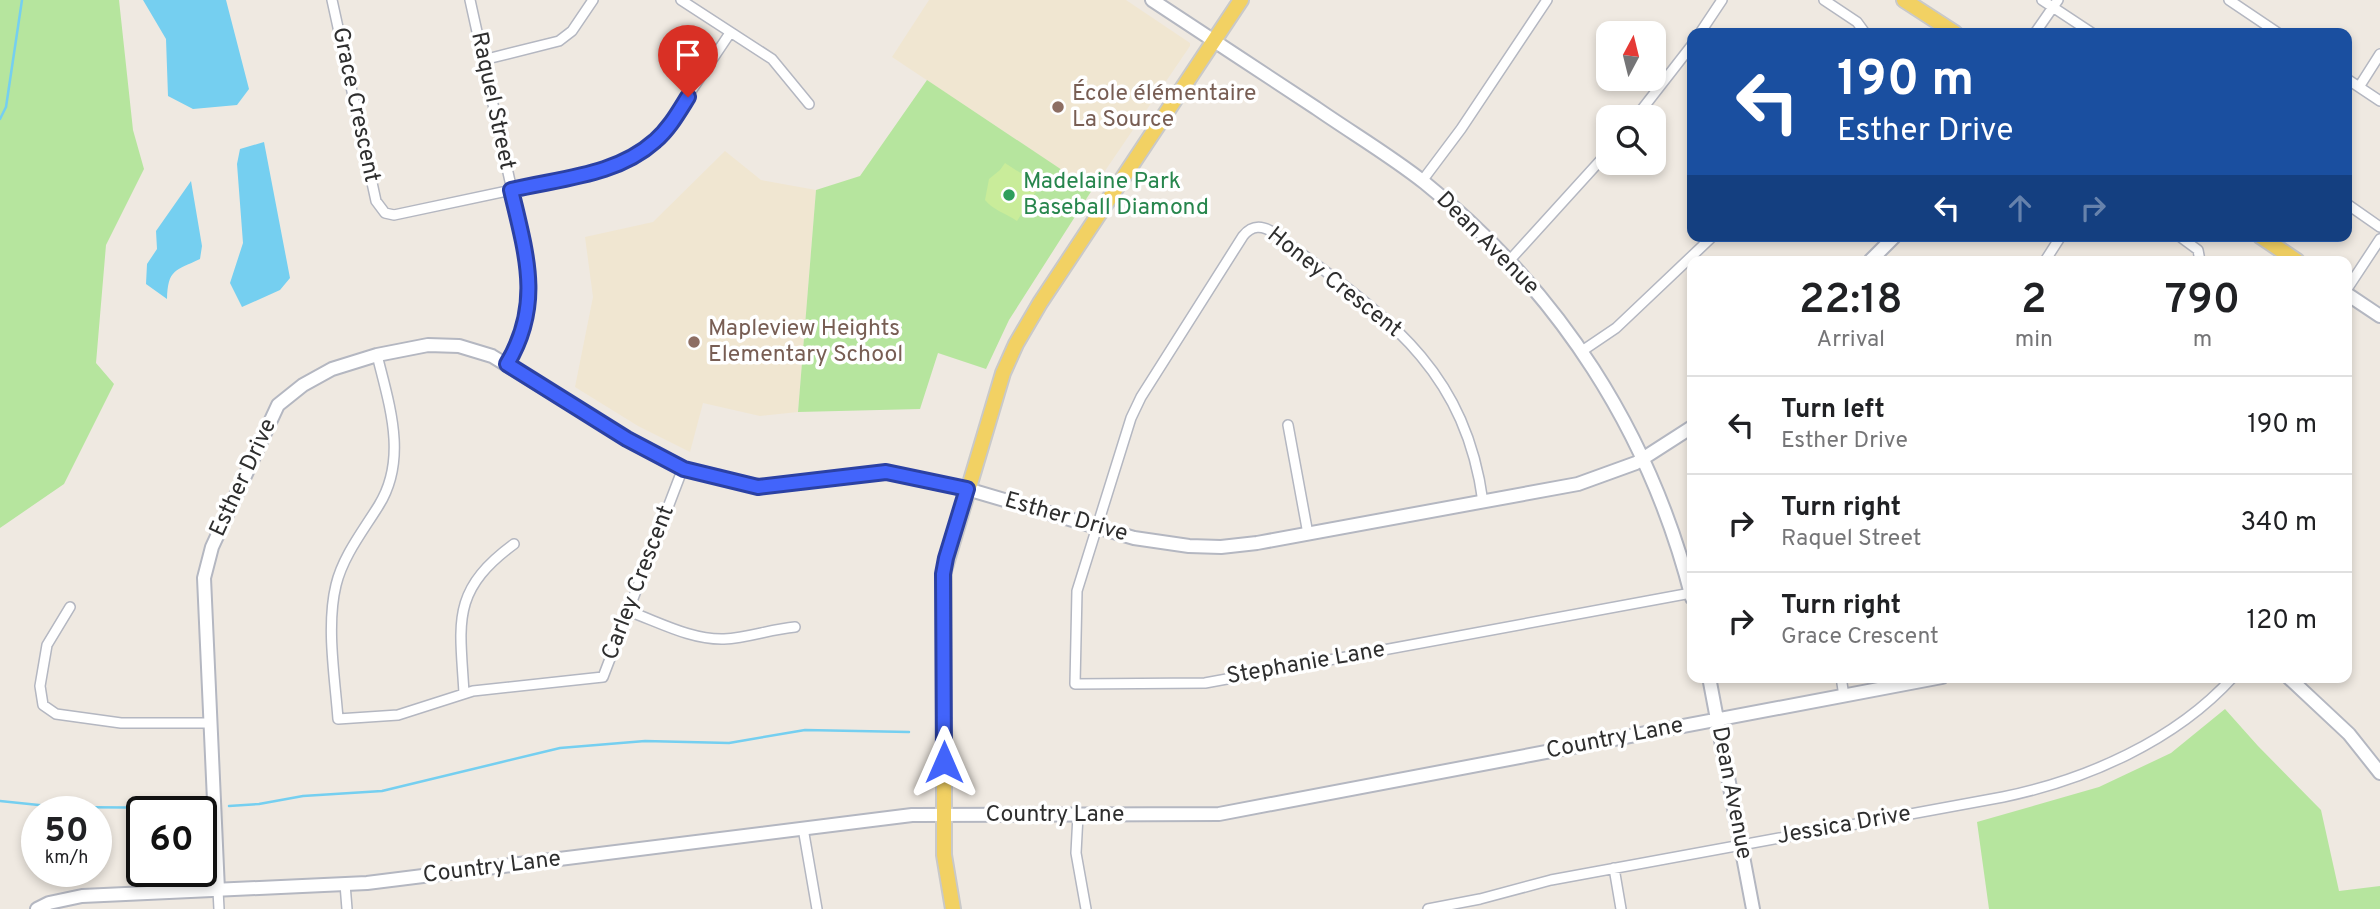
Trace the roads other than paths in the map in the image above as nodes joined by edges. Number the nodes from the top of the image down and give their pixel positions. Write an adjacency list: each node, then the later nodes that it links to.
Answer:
1 (332, 0): 32 (street, Grace Crescent)
2 (470, 0): 24 (street, Raquel Street)
3 (593, 0): 24 (street)
4 (681, 0): 20 (street)
5 (1153, 0): 21 (street, Dean Avenue)
6 (1241, 0): 21 (main road)
7 (1546, 0): 31 (street)
8 (1722, 0): 14 (street)
9 (1824, 0): 15 (street)
10 (1904, 0): 16 (main road)
11 (2042, 0): 13 (street)
12 (2229, 0): 19 (street)
13 (2055, 3): 17 (street); 18 (street)
14 (1703, 28)
15 (1861, 28)
16 (1947, 28)
17 (2038, 28)
18 (2086, 28)
19 (2271, 28)
20 (730, 33): 28 (street); 32 (street, Grace Crescent)
21 (1214, 40): 31 (street, Dean Avenue); 56 (main road)
22 (1687, 51): 29 (street)
23 (2380, 54): 26 (street)
24 (483, 60): 32 (street, Raquel Street)
25 (2352, 82): 26 (street)
26 (2359, 87): 27 (street)
27 (2380, 101)
28 (808, 104)
29 (1645, 105)
30 (1596, 165): 44 (street)
31 (1422, 181): 44 (street, Dean Avenue)
32 (511, 190): 51 (street, Raquel Street)
33 (2352, 207): 34 (street)
34 (2380, 227)
35 (2380, 239): 46 (street)
36 (1707, 242): 40 (street)
37 (1889, 242): 41 (street)
38 (2187, 242): 42 (street)
39 (2269, 242): 43 (main road)
40 (1692, 256)
41 (1875, 256)
42 (2199, 256)
43 (2290, 256)
44 (1509, 261): 49 (street, Dean Avenue)
45 (1687, 261): 49 (street)
46 (2352, 284)
47 (2352, 296): 48 (street)
48 (2380, 316)
49 (1582, 351): 54 (street, Dean Avenue)
50 (377, 355): 51 (street, Esther Drive); 71 (street, Carley Crescent); 74 (street, Esther Drive)
51 (507, 364): 55 (street, Esther Drive)
52 (1288, 425): 59 (street)
53 (1687, 430): 54 (street, Esther Drive)
54 (1644, 459): 57 (street, Esther Drive); 61 (street, Dean Avenue)
55 (683, 468): 56 (street, Esther Drive); 64 (street, Carley Crescent)
56 (967, 489): 58 (street, Esther Drive); 76 (main road)
57 (1483, 502): 58 (street, Honey Crescent); 59 (street, Esther Drive)
58 (1097, 527): 59 (street, Esther Drive); 62 (street, Stephanie Lane)
59 (1308, 534)
60 (514, 544): 71 (street)
61 (1687, 578)
62 (1687, 597)
63 (70, 607): 74 (street)
64 (628, 611): 65 (street); 71 (street, Carley Crescent)
65 (795, 627)
66 (1710, 683): 73 (street, Dean Avenue)
67 (1842, 683): 72 (street)
68 (1911, 683): 72 (street, Country Lane)
69 (2227, 683): 79 (street, Jessica Drive)
70 (2294, 683): 75 (street)
71 (464, 693)
72 (1844, 696): 73 (street, Country Lane)
73 (1717, 720): 77 (street, Country Lane); 79 (street, Dean Avenue)
74 (211, 723): 82 (street, Esther Drive)
75 (2380, 773)
76 (944, 814): 77 (street, Country Lane); 78 (street, Country Lane); 87 (main road)
77 (1078, 815): 88 (street)
78 (803, 828): 81 (street, Country Lane); 86 (street)
79 (1741, 845): 80 (street, Jessica Drive); 91 (street, Dean Avenue)
80 (1614, 868): 89 (street, Jessica Drive); 90 (street)
81 (345, 884): 82 (street, Country Lane); 85 (street)
82 (218, 890): 83 (street, Country Lane); 84 (street, Esther Drive)
83 (37, 909)
84 (219, 909)
85 (347, 909)
86 (817, 909)
87 (953, 909)
88 (1086, 909)
89 (1428, 909)
90 (1621, 909)
91 (1753, 909)

